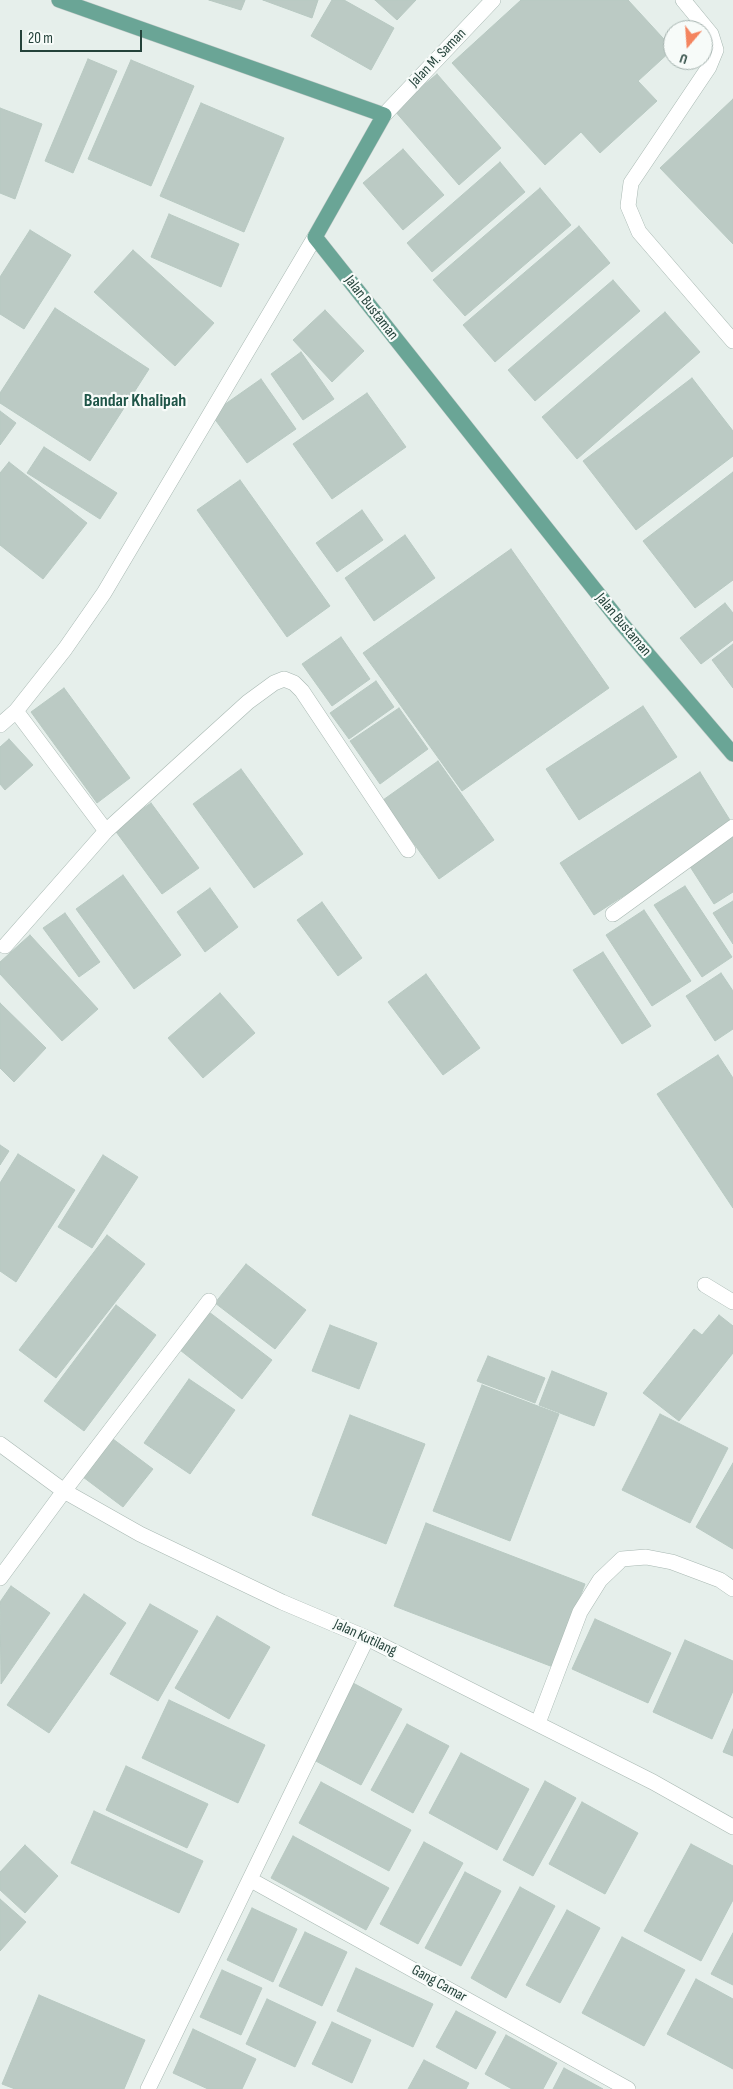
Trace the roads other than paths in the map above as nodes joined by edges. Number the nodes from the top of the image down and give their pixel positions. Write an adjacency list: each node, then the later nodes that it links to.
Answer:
1 (59, 0): 4 (main road)
2 (493, 0): 4 (street, Jalan M. Saman)
3 (683, 0): 6 (street)
4 (384, 115): 5 (main road)
5 (315, 237): 7 (street); 9 (main road, Jalan Bustaman)
6 (733, 341)
7 (16, 711): 8 (street); 11 (street)
8 (0, 725)
9 (733, 754)
10 (733, 827): 13 (street)
11 (106, 831): 12 (street); 14 (street)
12 (408, 850)
13 (612, 914)
14 (5, 946)
15 (704, 1285): 17 (street)
16 (209, 1301): 19 (street)
17 (733, 1302)
18 (0, 1444): 19 (street, Jalan Kutilang)
19 (64, 1490): 20 (street); 22 (street, Jalan Kutilang)
20 (0, 1578)
21 (733, 1589): 23 (street)
22 (367, 1638): 23 (street, Jalan Kutilang); 25 (street)
23 (538, 1723): 24 (street, Jalan Kutilang)
24 (733, 1827)
25 (251, 1880): 26 (street); 27 (street, Gang Camar)
26 (148, 2089)
27 (628, 2089)

